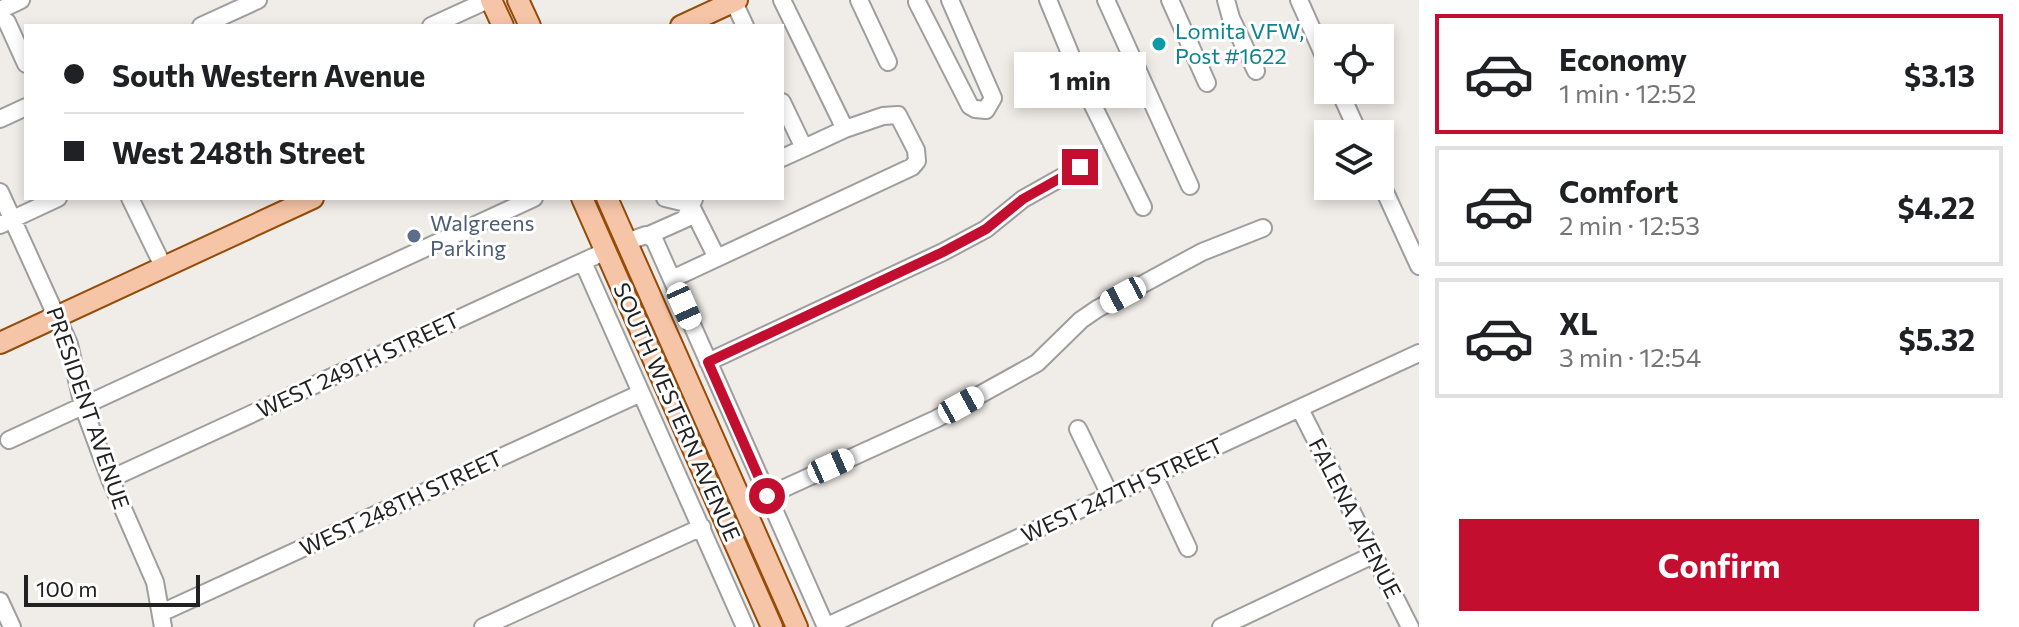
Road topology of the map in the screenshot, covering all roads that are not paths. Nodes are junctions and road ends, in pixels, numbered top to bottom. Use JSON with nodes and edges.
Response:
{"nodes":[{"id":1,"x":21,"y":0,"type":"edge"},
{"id":2,"x":258,"y":0,"type":"edge"},
{"id":3,"x":489,"y":0,"type":"edge"},
{"id":4,"x":518,"y":0,"type":"edge"},
{"id":5,"x":734,"y":0,"type":"edge"},
{"id":6,"x":782,"y":0,"type":"edge"},
{"id":7,"x":859,"y":0,"type":"edge"},
{"id":8,"x":950,"y":0,"type":"edge"},
{"id":9,"x":1048,"y":0,"type":"edge"},
{"id":10,"x":1106,"y":0,"type":"edge"},
{"id":11,"x":1170,"y":0,"type":"edge"},
{"id":12,"x":1226,"y":0,"type":"edge"},
{"id":13,"x":1299,"y":0,"type":"edge"},
{"id":14,"x":917,"y":2,"type":"dead end"},
{"id":15,"x":3,"y":16,"type":"edge"},
{"id":16,"x":784,"y":23,"type":"edge"},
{"id":17,"x":205,"y":24,"type":"edge"},
{"id":18,"x":435,"y":24,"type":"edge"},
{"id":19,"x":502,"y":24,"type":"edge"},
{"id":20,"x":529,"y":24,"type":"edge"},
{"id":21,"x":685,"y":24,"type":"edge"},
{"id":22,"x":744,"y":24,"type":"edge"},
{"id":23,"x":1314,"y":34,"type":"edge"},
{"id":24,"x":24,"y":60,"type":"edge"},
{"id":25,"x":888,"y":62,"type":"dead end"},
{"id":26,"x":1256,"y":71,"type":"dead end"},
{"id":27,"x":1207,"y":83,"type":"dead end"},
{"id":28,"x":784,"y":106,"type":"edge"},
{"id":29,"x":24,"y":108,"type":"edge"},
{"id":30,"x":0,"y":119,"type":"edge"},
{"id":31,"x":845,"y":129,"type":"junction"},
{"id":32,"x":804,"y":148,"type":"junction"},
{"id":33,"x":784,"y":157,"type":"edge"},
{"id":34,"x":1080,"y":167,"type":"dead end"},
{"id":35,"x":1190,"y":186,"type":"dead end"},
{"id":36,"x":0,"y":192,"type":"edge"},
{"id":37,"x":54,"y":200,"type":"edge"},
{"id":38,"x":131,"y":200,"type":"edge"},
{"id":39,"x":309,"y":200,"type":"edge"},
{"id":40,"x":519,"y":200,"type":"edge"},
{"id":41,"x":530,"y":200,"type":"edge"},
{"id":42,"x":583,"y":200,"type":"edge"},
{"id":43,"x":1389,"y":200,"type":"edge"},
{"id":44,"x":614,"y":201,"type":"edge"},
{"id":45,"x":692,"y":201,"type":"edge"},
{"id":46,"x":1143,"y":207,"type":"dead end"},
{"id":47,"x":505,"y":211,"type":"junction"},
{"id":48,"x":6,"y":222,"type":"edge"},
{"id":49,"x":1263,"y":228,"type":"dead end"},
{"id":50,"x":649,"y":235,"type":"junction"},
{"id":51,"x":626,"y":242,"type":"junction"},
{"id":52,"x":606,"y":251,"type":"junction"},
{"id":53,"x":717,"y":258,"type":"junction"},
{"id":54,"x":583,"y":262,"type":"junction"},
{"id":55,"x":1419,"y":266,"type":"edge"},
{"id":56,"x":164,"y":268,"type":"junction"},
{"id":57,"x":672,"y":279,"type":"junction"},
{"id":58,"x":58,"y":316,"type":"junction"},
{"id":59,"x":0,"y":343,"type":"edge"},
{"id":60,"x":1419,"y":353,"type":"edge"},
{"id":61,"x":708,"y":362,"type":"junction"},
{"id":62,"x":641,"y":393,"type":"junction"},
{"id":63,"x":83,"y":406,"type":"junction"},
{"id":64,"x":1300,"y":409,"type":"junction"},
{"id":65,"x":1078,"y":429,"type":"dead end"},
{"id":66,"x":9,"y":440,"type":"dead end"},
{"id":67,"x":1154,"y":475,"type":"junction"},
{"id":68,"x":110,"y":479,"type":"junction"},
{"id":69,"x":1110,"y":495,"type":"junction"},
{"id":70,"x":767,"y":496,"type":"junction"},
{"id":71,"x":702,"y":527,"type":"junction"},
{"id":72,"x":1188,"y":548,"type":"dead end"},
{"id":73,"x":1373,"y":555,"type":"junction"},
{"id":74,"x":0,"y":601,"type":"edge"},
{"id":75,"x":162,"y":620,"type":"edge"},
{"id":76,"x":12,"y":627,"type":"edge"},
{"id":77,"x":483,"y":627,"type":"edge"},
{"id":78,"x":745,"y":627,"type":"edge"},
{"id":79,"x":772,"y":627,"type":"edge"},
{"id":80,"x":797,"y":627,"type":"edge"},
{"id":81,"x":826,"y":627,"type":"edge"},
{"id":82,"x":1221,"y":627,"type":"edge"},
{"id":83,"x":1410,"y":627,"type":"edge"}],
"edges":[{"from":1,"to":15,"type":"street"},
{"from":2,"to":17,"type":"street"},
{"from":3,"to":18,"type":"street"},
{"from":3,"to":19,"type":"main road"},
{"from":4,"to":20,"type":"main road"},
{"from":5,"to":21,"type":"main road"},
{"from":5,"to":22,"type":"street"},
{"from":6,"to":16,"type":"street"},
{"from":7,"to":25,"type":"street"},
{"from":8,"to":14,"type":"street"},
{"from":9,"to":46,"type":"street"},
{"from":10,"to":35,"type":"street"},
{"from":11,"to":27,"type":"street"},
{"from":12,"to":26,"type":"street"},
{"from":13,"to":23,"type":"street"},
{"from":15,"to":24,"type":"street"},
{"from":16,"to":31,"type":"street"},
{"from":28,"to":32,"type":"street"},
{"from":29,"to":30,"type":"street"},
{"from":31,"to":32,"type":"street"},
{"from":31,"to":53,"type":"street"},
{"from":32,"to":33,"type":"street"},
{"from":34,"to":61,"type":"street"},
{"from":36,"to":48,"type":"street","name":"PRESIDENT AVENUE"},
{"from":37,"to":48,"type":"street"},
{"from":38,"to":56,"type":"street"},
{"from":39,"to":56,"type":"main road"},
{"from":40,"to":47,"type":"street"},
{"from":41,"to":47,"type":"street"},
{"from":42,"to":52,"type":"main road","name":"SOUTH WESTERN AVENUE"},
{"from":43,"to":55,"type":"street"},
{"from":44,"to":51,"type":"main road","name":"SOUTH WESTERN AVENUE"},
{"from":45,"to":50,"type":"street"},
{"from":45,"to":53,"type":"street"},
{"from":47,"to":63,"type":"street"},
{"from":48,"to":58,"type":"street","name":"PRESIDENT AVENUE"},
{"from":49,"to":70,"type":"street"},
{"from":50,"to":51,"type":"street"},
{"from":50,"to":57,"type":"street"},
{"from":51,"to":80,"type":"main road","name":"SOUTH WESTERN AVENUE"},
{"from":52,"to":54,"type":"street","name":"WEST 249TH STREET"},
{"from":52,"to":79,"type":"main road","name":"SOUTH WESTERN AVENUE"},
{"from":53,"to":57,"type":"street"},
{"from":54,"to":62,"type":"street","name":"SOUTH WESTERN AVENUE"},
{"from":54,"to":68,"type":"street","name":"WEST 249TH STREET"},
{"from":56,"to":58,"type":"main road"},
{"from":57,"to":61,"type":"street"},
{"from":58,"to":59,"type":"main road"},
{"from":58,"to":63,"type":"street","name":"PRESIDENT AVENUE"},
{"from":60,"to":64,"type":"street","name":"WEST 247TH STREET"},
{"from":61,"to":70,"type":"street"},
{"from":62,"to":71,"type":"street","name":"SOUTH WESTERN AVENUE"},
{"from":62,"to":75,"type":"street","name":"WEST 248TH STREET"},
{"from":63,"to":66,"type":"street"},
{"from":63,"to":68,"type":"street","name":"PRESIDENT AVENUE"},
{"from":64,"to":67,"type":"street","name":"WEST 247TH STREET"},
{"from":64,"to":73,"type":"street","name":"FALENA AVENUE"},
{"from":65,"to":69,"type":"street"},
{"from":67,"to":69,"type":"street","name":"WEST 247TH STREET"},
{"from":67,"to":72,"type":"street"},
{"from":68,"to":75,"type":"street","name":"PRESIDENT AVENUE"},
{"from":69,"to":81,"type":"street","name":"WEST 247TH STREET"},
{"from":70,"to":81,"type":"street"},
{"from":71,"to":77,"type":"street"},
{"from":71,"to":78,"type":"street","name":"SOUTH WESTERN AVENUE"},
{"from":73,"to":82,"type":"street"},
{"from":73,"to":83,"type":"street","name":"FALENA AVENUE"},
{"from":74,"to":76,"type":"street"}]}
